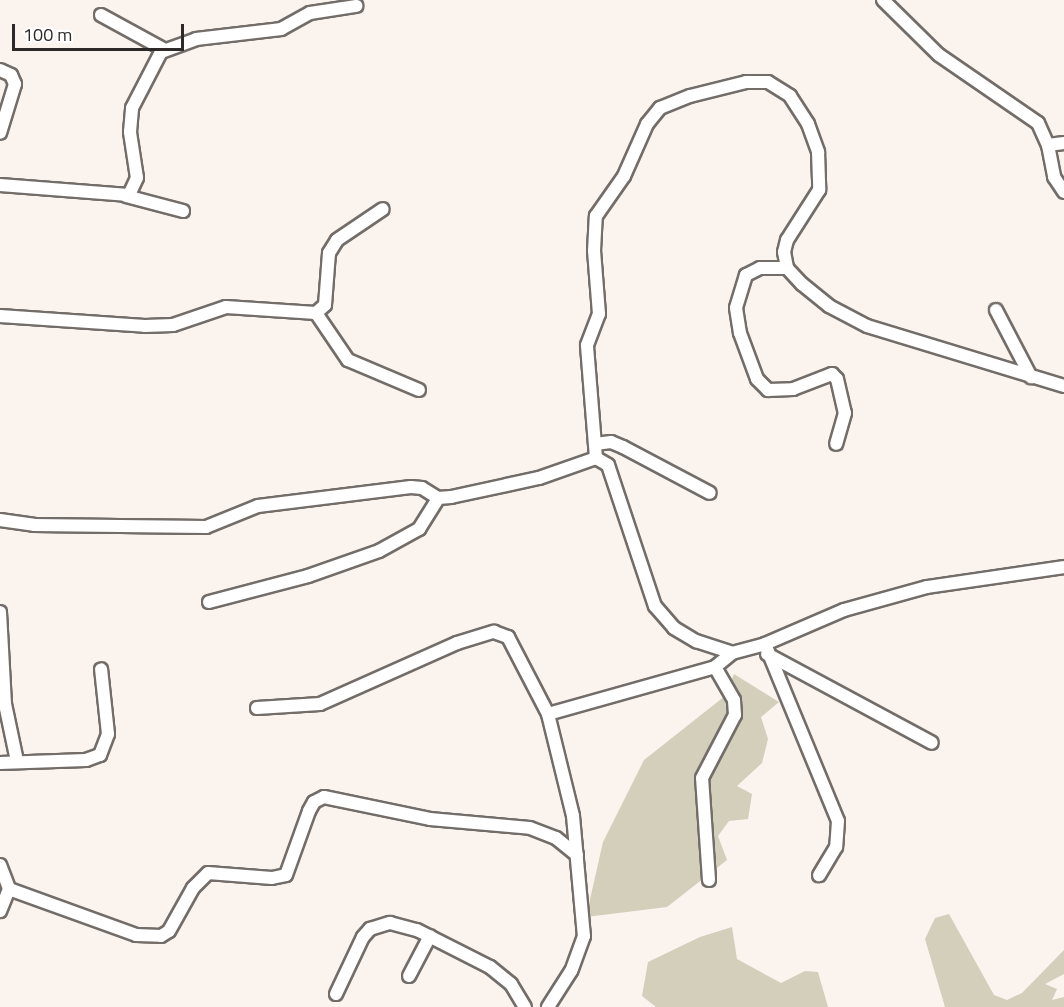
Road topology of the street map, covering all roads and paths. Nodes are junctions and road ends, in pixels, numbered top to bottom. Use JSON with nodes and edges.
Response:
{"nodes":[{"id":1,"x":883,"y":0,"type":"edge"},
{"id":2,"x":356,"y":6,"type":"dead end"},
{"id":3,"x":101,"y":15,"type":"dead end"},
{"id":4,"x":165,"y":50,"type":"junction"},
{"id":5,"x":0,"y":70,"type":"edge"},
{"id":6,"x":0,"y":134,"type":"edge"},
{"id":7,"x":1064,"y":143,"type":"edge"},
{"id":8,"x":1048,"y":145,"type":"junction"},
{"id":9,"x":0,"y":185,"type":"edge"},
{"id":10,"x":1064,"y":192,"type":"edge"},
{"id":11,"x":126,"y":196,"type":"junction"},
{"id":12,"x":383,"y":209,"type":"dead end"},
{"id":13,"x":183,"y":211,"type":"dead end"},
{"id":14,"x":788,"y":268,"type":"junction"},
{"id":15,"x":996,"y":310,"type":"dead end"},
{"id":16,"x":316,"y":313,"type":"junction"},
{"id":17,"x":0,"y":316,"type":"edge"},
{"id":18,"x":1031,"y":377,"type":"junction"},
{"id":19,"x":1064,"y":386,"type":"edge"},
{"id":20,"x":419,"y":390,"type":"dead end"},
{"id":21,"x":595,"y":444,"type":"junction"},
{"id":22,"x":836,"y":444,"type":"dead end"},
{"id":23,"x":596,"y":458,"type":"junction"},
{"id":24,"x":710,"y":493,"type":"dead end"},
{"id":25,"x":438,"y":498,"type":"junction"},
{"id":26,"x":0,"y":520,"type":"edge"},
{"id":27,"x":1064,"y":567,"type":"edge"},
{"id":28,"x":209,"y":602,"type":"dead end"},
{"id":29,"x":0,"y":612,"type":"edge"},
{"id":30,"x":766,"y":649,"type":"junction"},
{"id":31,"x":732,"y":653,"type":"junction"},
{"id":32,"x":715,"y":667,"type":"junction"},
{"id":33,"x":101,"y":669,"type":"dead end"},
{"id":34,"x":3,"y":707,"type":"edge"},
{"id":35,"x":257,"y":708,"type":"dead end"},
{"id":36,"x":548,"y":714,"type":"junction"},
{"id":37,"x":932,"y":743,"type":"dead end"},
{"id":38,"x":17,"y":761,"type":"junction"},
{"id":39,"x":0,"y":763,"type":"edge"},
{"id":40,"x":576,"y":855,"type":"junction"},
{"id":41,"x":0,"y":865,"type":"edge"},
{"id":42,"x":819,"y":874,"type":"dead end"},
{"id":43,"x":710,"y":880,"type":"dead end"},
{"id":44,"x":9,"y":889,"type":"junction"},
{"id":45,"x":0,"y":911,"type":"edge"},
{"id":46,"x":430,"y":936,"type":"junction"},
{"id":47,"x":408,"y":976,"type":"dead end"},
{"id":48,"x":336,"y":994,"type":"dead end"},
{"id":49,"x":525,"y":1007,"type":"edge"},
{"id":50,"x":548,"y":1007,"type":"edge"}],
"edges":[{"from":1,"to":8,"type":"street"},
{"from":2,"to":4,"type":"street"},
{"from":3,"to":4,"type":"street"},
{"from":4,"to":11,"type":"street"},
{"from":5,"to":6,"type":"street"},
{"from":7,"to":8,"type":"street"},
{"from":8,"to":10,"type":"street"},
{"from":9,"to":11,"type":"street"},
{"from":11,"to":13,"type":"street"},
{"from":12,"to":16,"type":"street"},
{"from":14,"to":18,"type":"street"},
{"from":14,"to":21,"type":"street"},
{"from":14,"to":22,"type":"street"},
{"from":15,"to":18,"type":"street"},
{"from":16,"to":17,"type":"street"},
{"from":16,"to":20,"type":"street"},
{"from":18,"to":19,"type":"street"},
{"from":21,"to":23,"type":"street"},
{"from":21,"to":24,"type":"street"},
{"from":23,"to":25,"type":"street"},
{"from":23,"to":31,"type":"street"},
{"from":25,"to":26,"type":"street"},
{"from":25,"to":28,"type":"street"},
{"from":27,"to":30,"type":"street"},
{"from":29,"to":34,"type":"street"},
{"from":30,"to":31,"type":"street"},
{"from":30,"to":37,"type":"street"},
{"from":30,"to":42,"type":"street"},
{"from":31,"to":32,"type":"street"},
{"from":32,"to":36,"type":"street"},
{"from":32,"to":43,"type":"street"},
{"from":33,"to":38,"type":"street"},
{"from":34,"to":38,"type":"street"},
{"from":35,"to":36,"type":"street"},
{"from":36,"to":40,"type":"street"},
{"from":38,"to":39,"type":"street"},
{"from":40,"to":44,"type":"street"},
{"from":40,"to":50,"type":"street"},
{"from":41,"to":44,"type":"street"},
{"from":44,"to":45,"type":"street"},
{"from":46,"to":47,"type":"street"},
{"from":46,"to":48,"type":"street"},
{"from":46,"to":49,"type":"street"}]}
